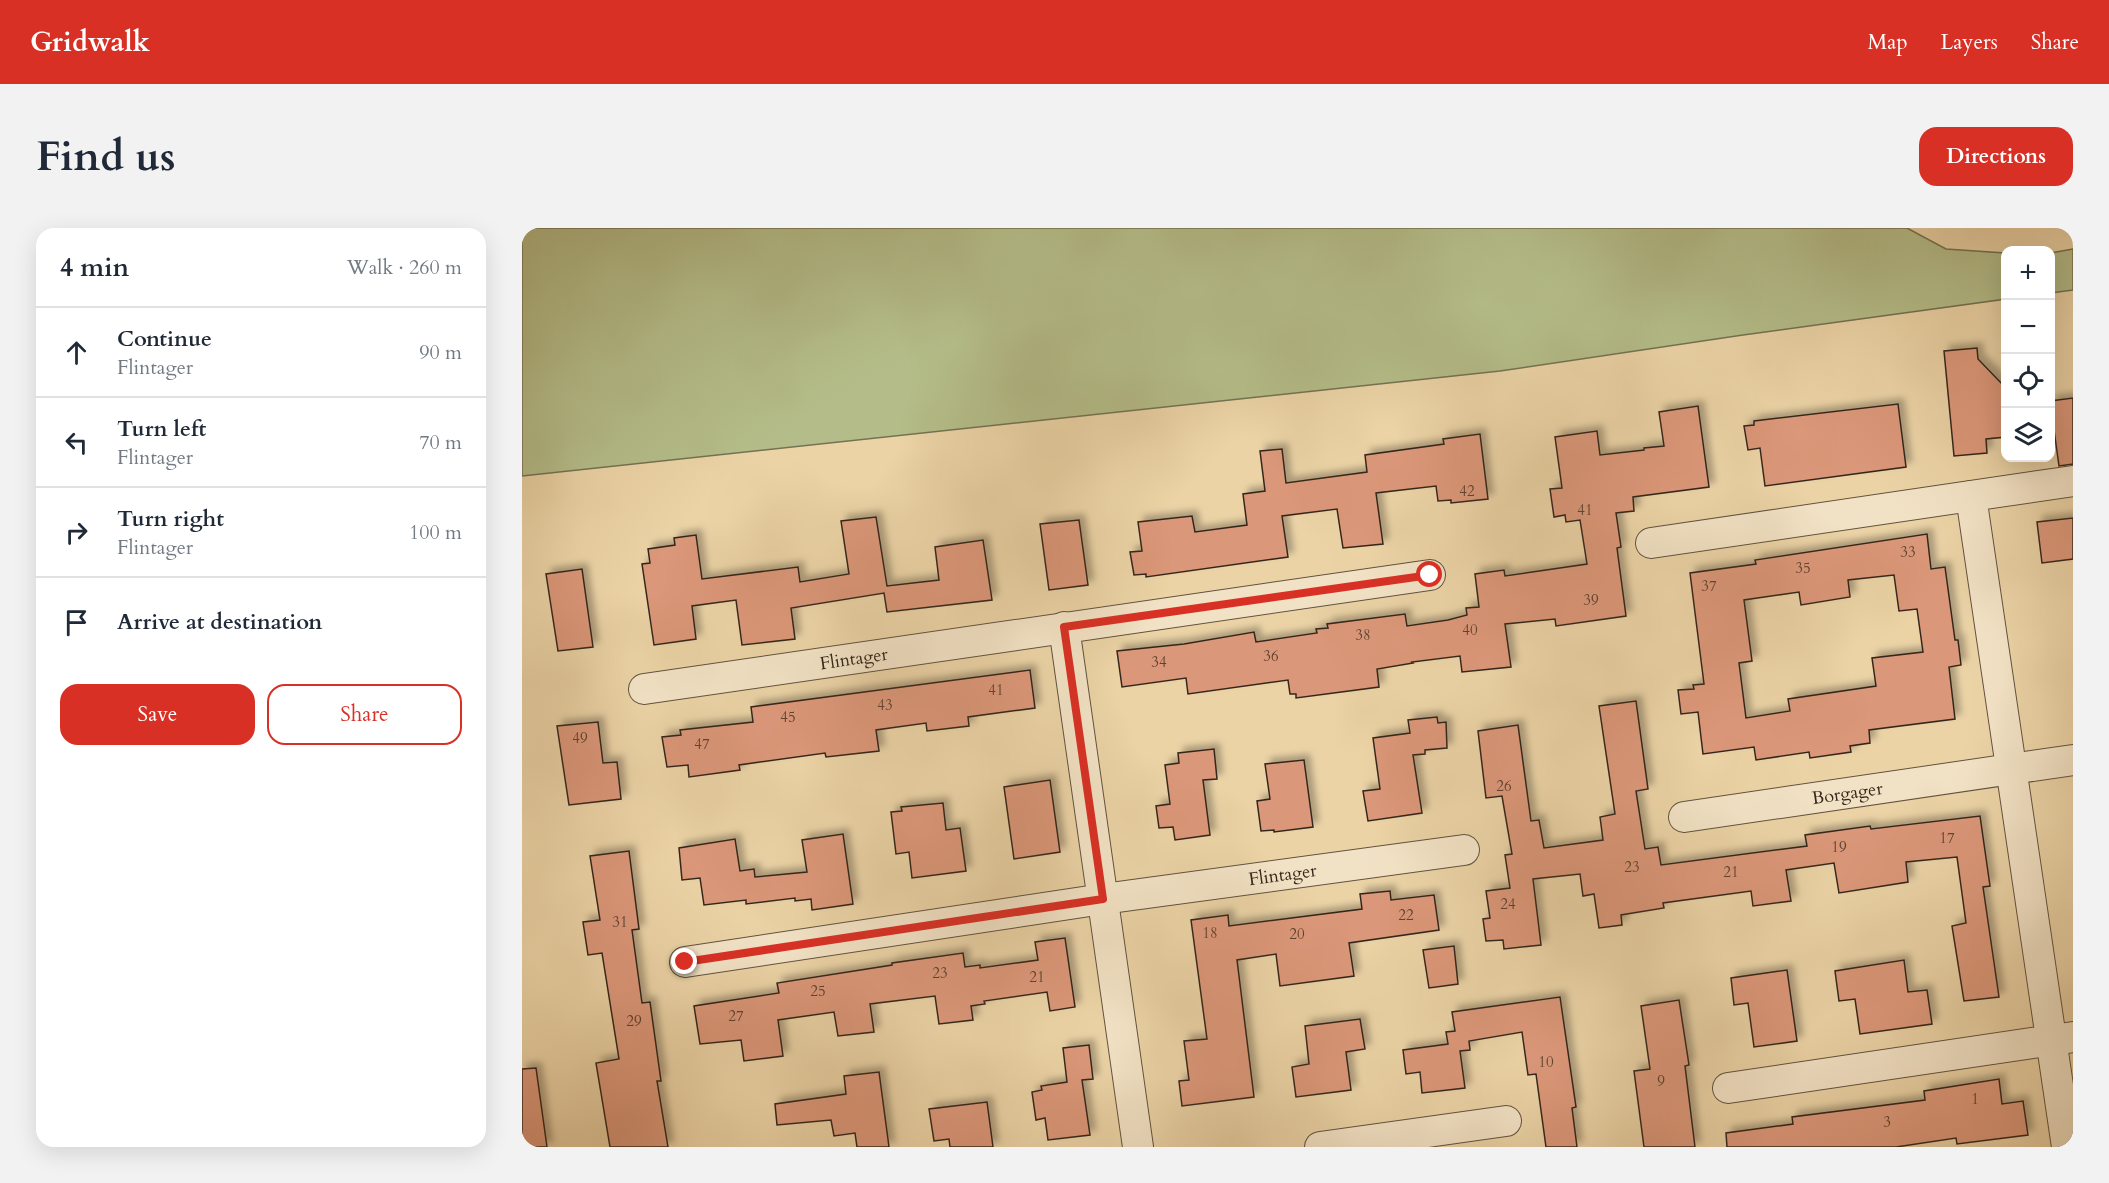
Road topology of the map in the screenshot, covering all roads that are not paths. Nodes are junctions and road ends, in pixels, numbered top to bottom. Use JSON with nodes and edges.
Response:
{"nodes":[{"id":1,"x":2073,"y":481,"type":"edge"},
{"id":2,"x":1971,"y":496,"type":"junction"},
{"id":3,"x":1651,"y":543,"type":"dead end"},
{"id":4,"x":1430,"y":575,"type":"dead end"},
{"id":5,"x":1064,"y":627,"type":"junction"},
{"id":6,"x":644,"y":688,"type":"dead end"},
{"id":7,"x":2073,"y":760,"type":"edge"},
{"id":8,"x":2012,"y":769,"type":"junction"},
{"id":9,"x":1684,"y":817,"type":"dead end"},
{"id":10,"x":1464,"y":850,"type":"dead end"},
{"id":11,"x":1103,"y":899,"type":"junction"},
{"id":12,"x":685,"y":962,"type":"dead end"},
{"id":13,"x":2062,"y":1039,"type":"edge"},
{"id":14,"x":1728,"y":1088,"type":"dead end"},
{"id":15,"x":1506,"y":1121,"type":"dead end"},
{"id":16,"x":1138,"y":1147,"type":"edge"},
{"id":17,"x":1320,"y":1147,"type":"edge"},
{"id":18,"x":2067,"y":1147,"type":"edge"}],
"edges":[{"from":1,"to":2,"type":"street"},
{"from":2,"to":3,"type":"street"},
{"from":2,"to":8,"type":"street"},
{"from":4,"to":5,"type":"street","name":"Flintager"},
{"from":5,"to":6,"type":"street","name":"Flintager"},
{"from":5,"to":11,"type":"street"},
{"from":7,"to":8,"type":"street","name":"Borgager"},
{"from":8,"to":9,"type":"street","name":"Borgager"},
{"from":8,"to":13,"type":"street"},
{"from":10,"to":11,"type":"street","name":"Flintager"},
{"from":11,"to":12,"type":"street","name":"Flintager"},
{"from":11,"to":16,"type":"street"},
{"from":13,"to":14,"type":"street"},
{"from":13,"to":18,"type":"street"},
{"from":15,"to":17,"type":"street"}]}
